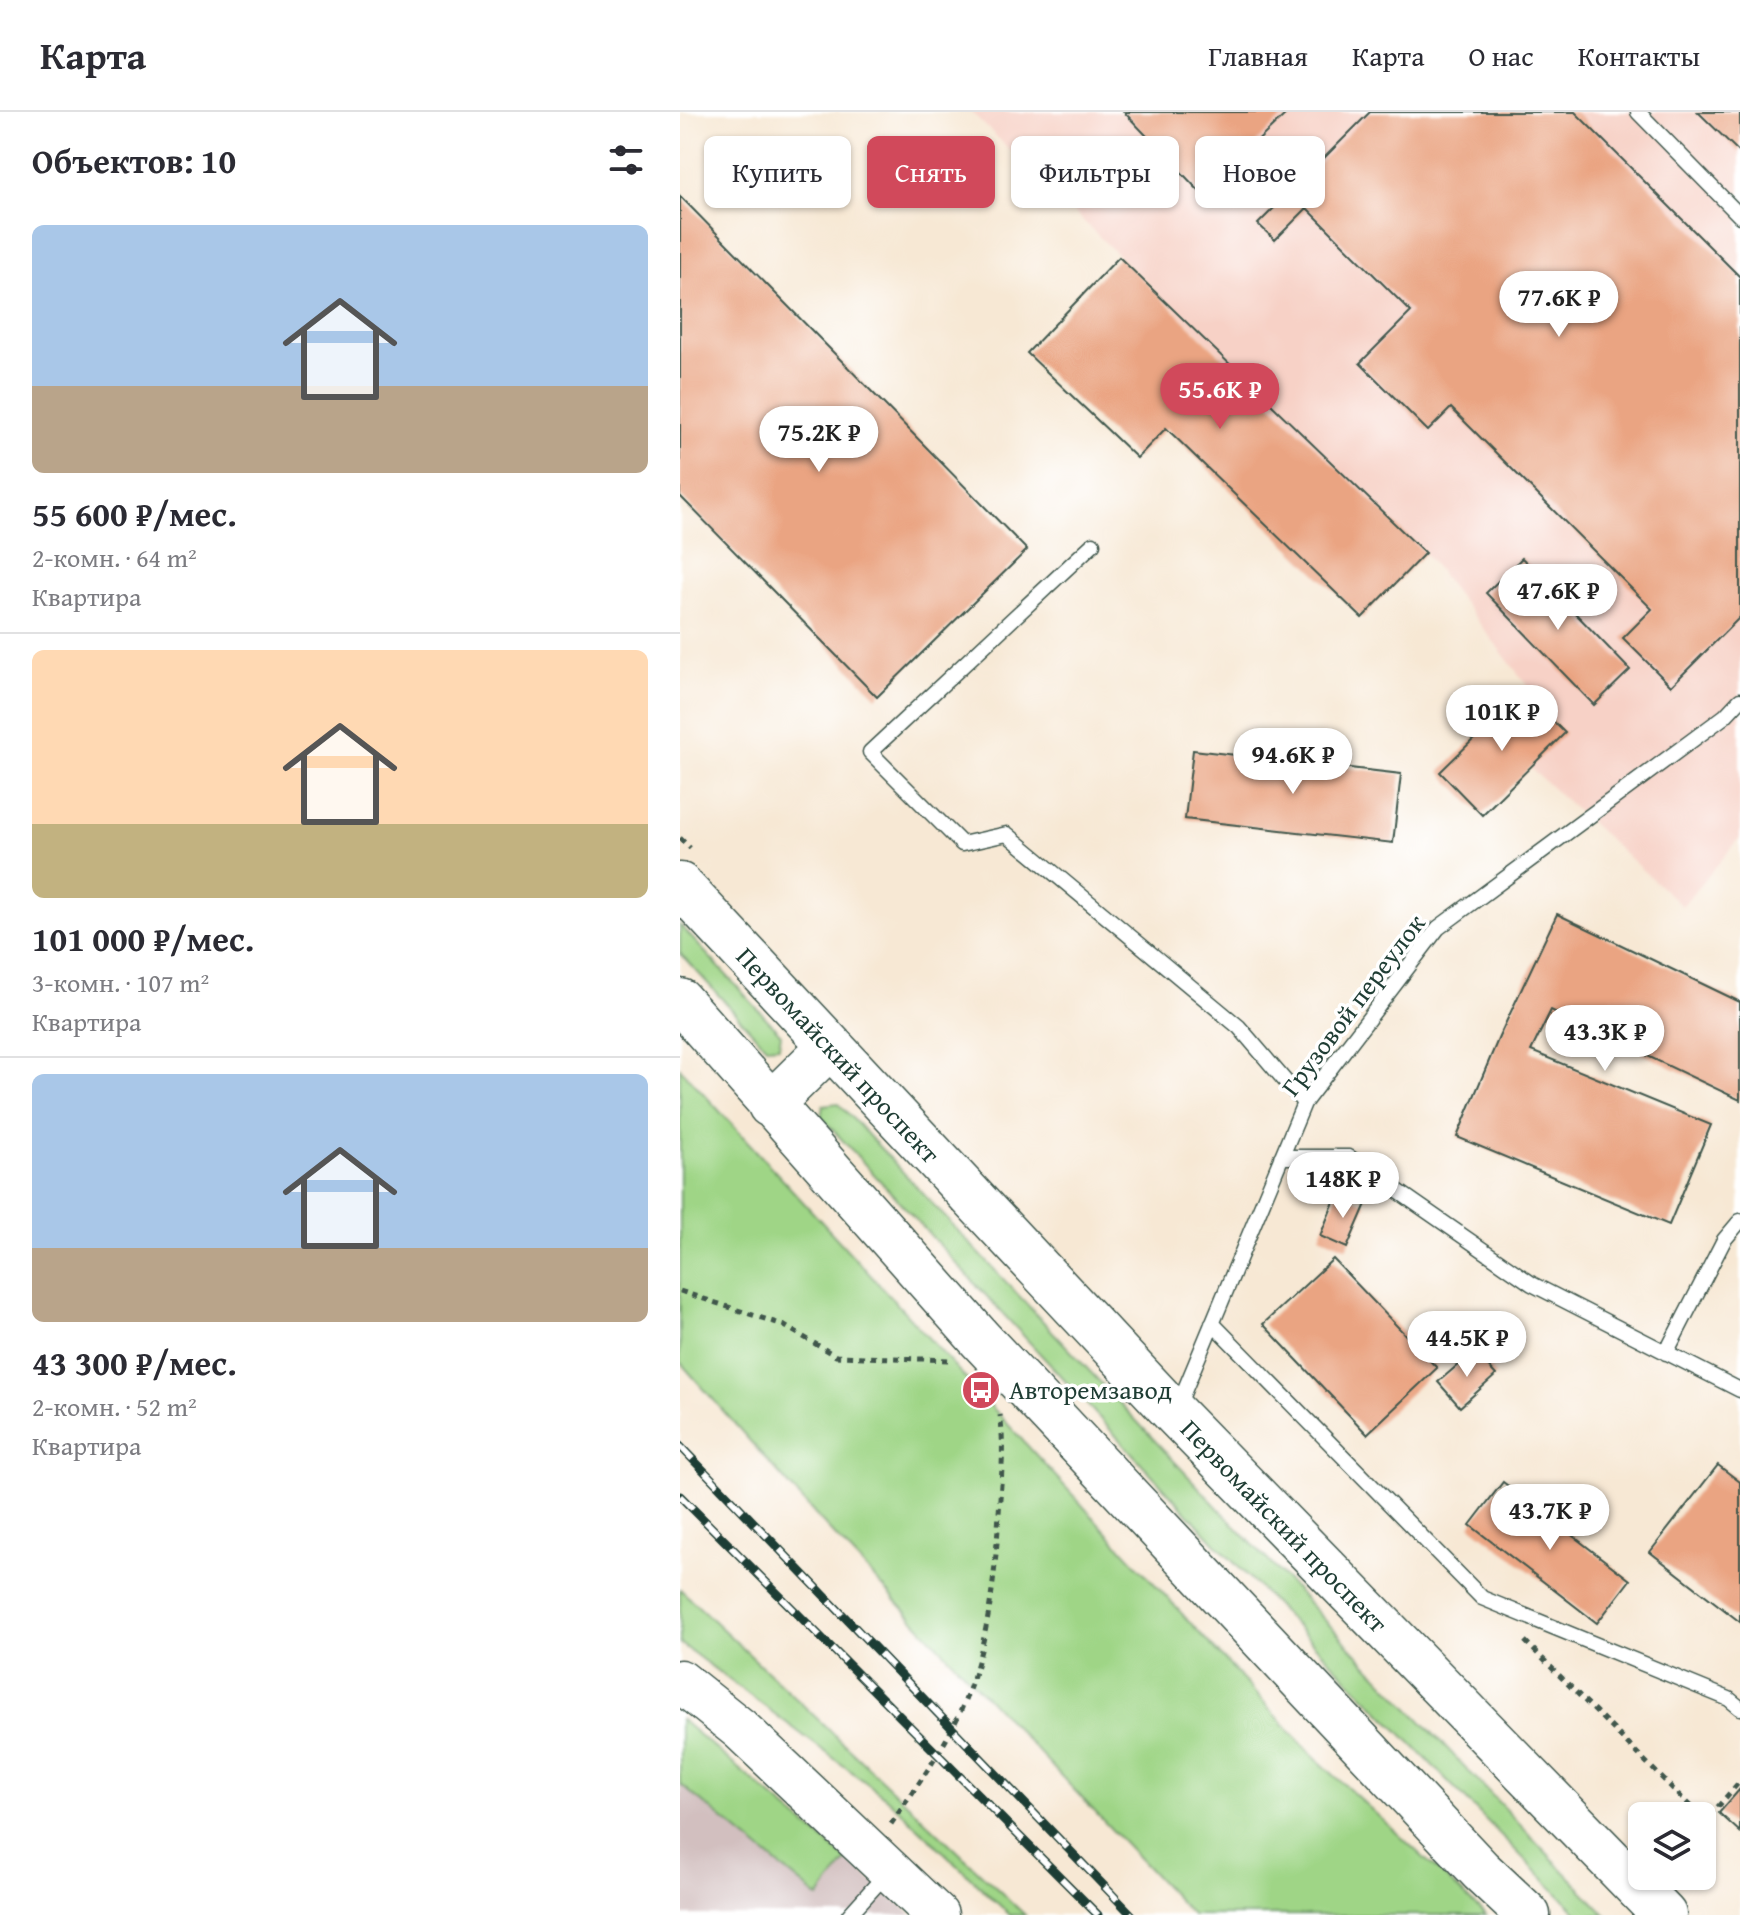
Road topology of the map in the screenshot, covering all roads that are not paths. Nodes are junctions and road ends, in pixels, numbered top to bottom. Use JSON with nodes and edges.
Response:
{"nodes":[{"id":1,"x":1638,"y":112,"type":"edge"},
{"id":2,"x":1740,"y":216,"type":"edge"},
{"id":3,"x":1093,"y":544,"type":"dead end"},
{"id":4,"x":1740,"y":700,"type":"edge"},
{"id":5,"x":680,"y":885,"type":"edge"},
{"id":6,"x":680,"y":1001,"type":"edge"},
{"id":7,"x":829,"y":1047,"type":"junction"},
{"id":8,"x":1304,"y":1103,"type":"junction"},
{"id":9,"x":770,"y":1105,"type":"junction"},
{"id":10,"x":1281,"y":1157,"type":"junction"},
{"id":11,"x":1740,"y":1221,"type":"edge"},
{"id":12,"x":1212,"y":1323,"type":"junction"},
{"id":13,"x":1666,"y":1353,"type":"junction"},
{"id":14,"x":1740,"y":1390,"type":"edge"},
{"id":15,"x":1175,"y":1414,"type":"junction"},
{"id":16,"x":680,"y":1681,"type":"edge"},
{"id":17,"x":1740,"y":1708,"type":"edge"},
{"id":18,"x":881,"y":1862,"type":"junction"},
{"id":19,"x":849,"y":1915,"type":"edge"},
{"id":20,"x":937,"y":1915,"type":"edge"},
{"id":21,"x":1528,"y":1915,"type":"edge"},
{"id":22,"x":1664,"y":1915,"type":"edge"}],
"edges":[{"from":1,"to":2,"type":"lane"},
{"from":3,"to":8,"type":"lane"},
{"from":4,"to":8,"type":"lane","name":"Грузовой переулок"},
{"from":5,"to":7,"type":"main road","name":"Первомайский проспект"},
{"from":6,"to":9,"type":"main road"},
{"from":7,"to":9,"type":"main road"},
{"from":7,"to":15,"type":"main road","name":"Первомайский проспект"},
{"from":8,"to":10,"type":"lane","name":"Грузовой переулок"},
{"from":9,"to":21,"type":"main road"},
{"from":10,"to":12,"type":"lane","name":"Грузовой переулок"},
{"from":10,"to":13,"type":"lane"},
{"from":11,"to":13,"type":"lane"},
{"from":12,"to":15,"type":"lane","name":"Грузовой переулок"},
{"from":12,"to":17,"type":"lane"},
{"from":13,"to":14,"type":"lane"},
{"from":15,"to":22,"type":"main road","name":"Первомайский проспект"},
{"from":16,"to":18,"type":"main road"},
{"from":18,"to":19,"type":"lane"},
{"from":18,"to":20,"type":"main road"}]}
